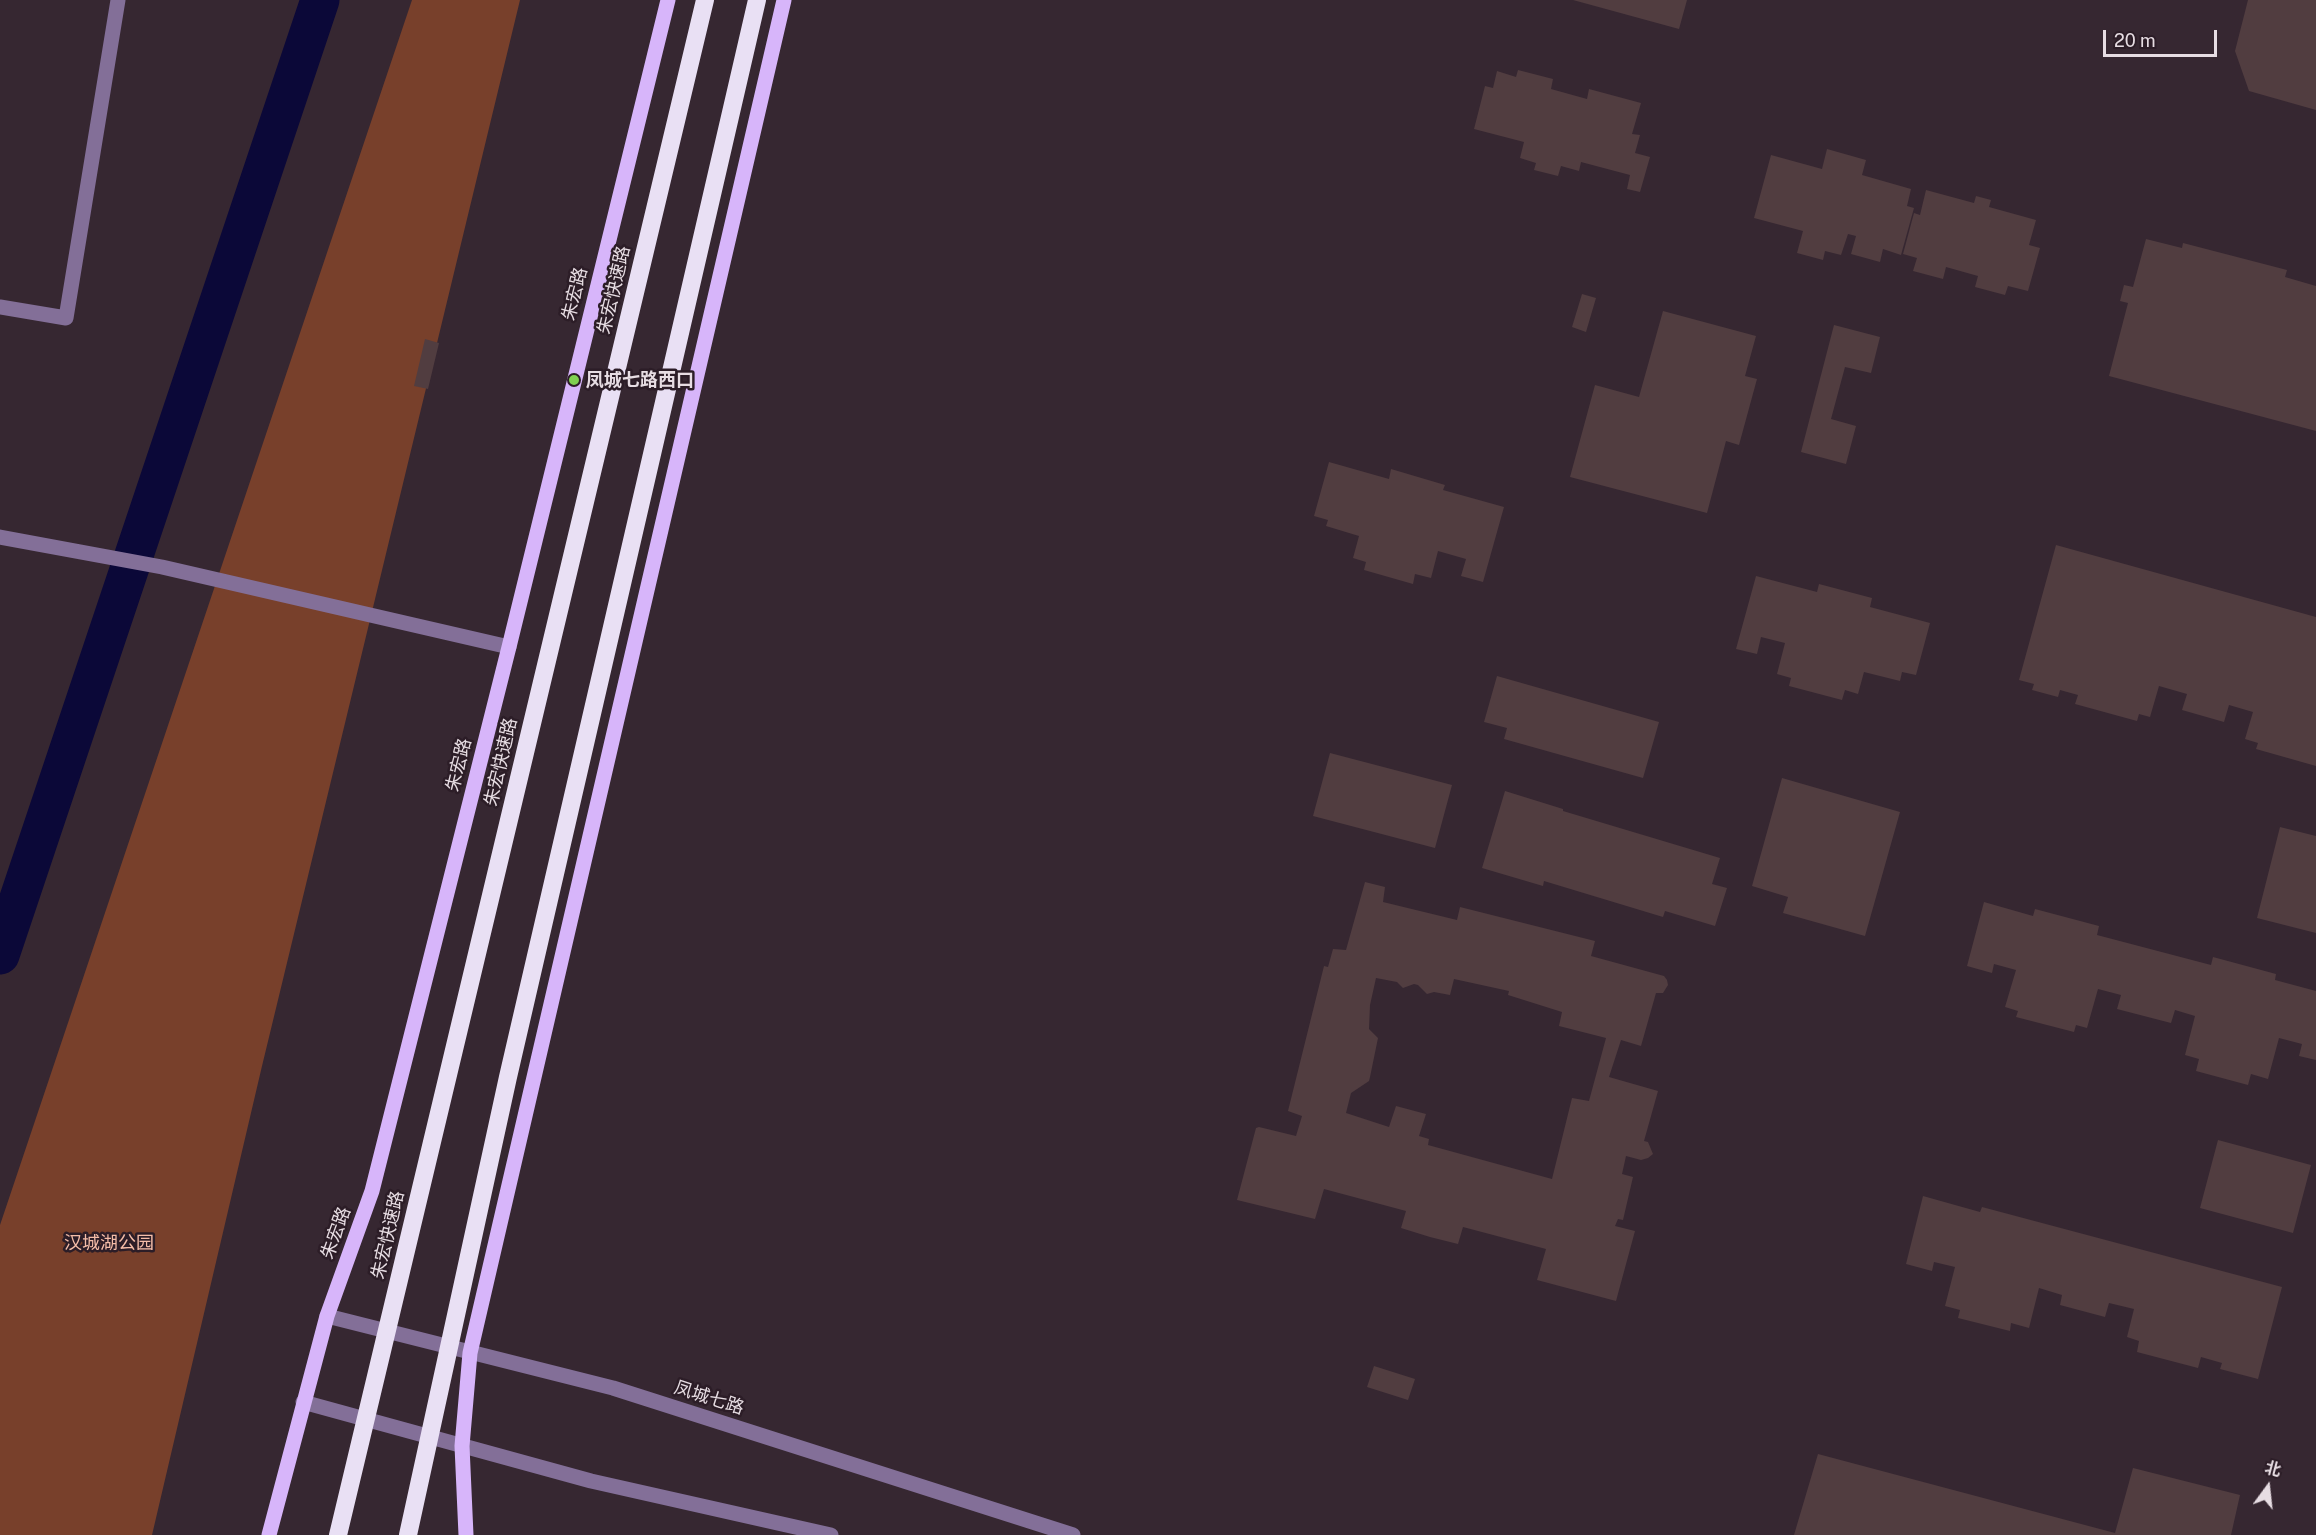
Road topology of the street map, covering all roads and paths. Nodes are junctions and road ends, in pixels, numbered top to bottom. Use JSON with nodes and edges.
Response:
{"nodes":[{"id":1,"x":118,"y":0,"type":"edge"},
{"id":2,"x":668,"y":0,"type":"edge"},
{"id":3,"x":705,"y":0,"type":"edge"},
{"id":4,"x":757,"y":0,"type":"edge"},
{"id":5,"x":784,"y":0,"type":"edge"},
{"id":6,"x":0,"y":307,"type":"edge"},
{"id":7,"x":0,"y":537,"type":"edge"},
{"id":8,"x":509,"y":647,"type":"junction"},
{"id":9,"x":327,"y":1316,"type":"junction"},
{"id":10,"x":470,"y":1353,"type":"junction"},
{"id":11,"x":303,"y":1402,"type":"junction"},
{"id":12,"x":462,"y":1446,"type":"junction"},
{"id":13,"x":269,"y":1535,"type":"edge"},
{"id":14,"x":338,"y":1535,"type":"edge"},
{"id":15,"x":408,"y":1535,"type":"edge"},
{"id":16,"x":466,"y":1535,"type":"edge"},
{"id":17,"x":831,"y":1535,"type":"edge"},
{"id":18,"x":1073,"y":1535,"type":"edge"}],
"edges":[{"from":1,"to":6,"type":"street"},
{"from":2,"to":8,"type":"main road","name":"朱宏路"},
{"from":3,"to":14,"type":"highway","name":"朱宏快速路","bridge":true},
{"from":4,"to":15,"type":"highway","bridge":true},
{"from":5,"to":10,"type":"main road"},
{"from":7,"to":8,"type":"street"},
{"from":8,"to":9,"type":"main road","name":"朱宏路"},
{"from":9,"to":10,"type":"street","name":"凤城七路"},
{"from":9,"to":11,"type":"main road","name":"朱宏路"},
{"from":10,"to":12,"type":"main road"},
{"from":10,"to":18,"type":"street","name":"凤城七路"},
{"from":11,"to":12,"type":"street"},
{"from":11,"to":13,"type":"main road","name":"朱宏路"},
{"from":12,"to":16,"type":"main road"},
{"from":12,"to":17,"type":"street"}]}
